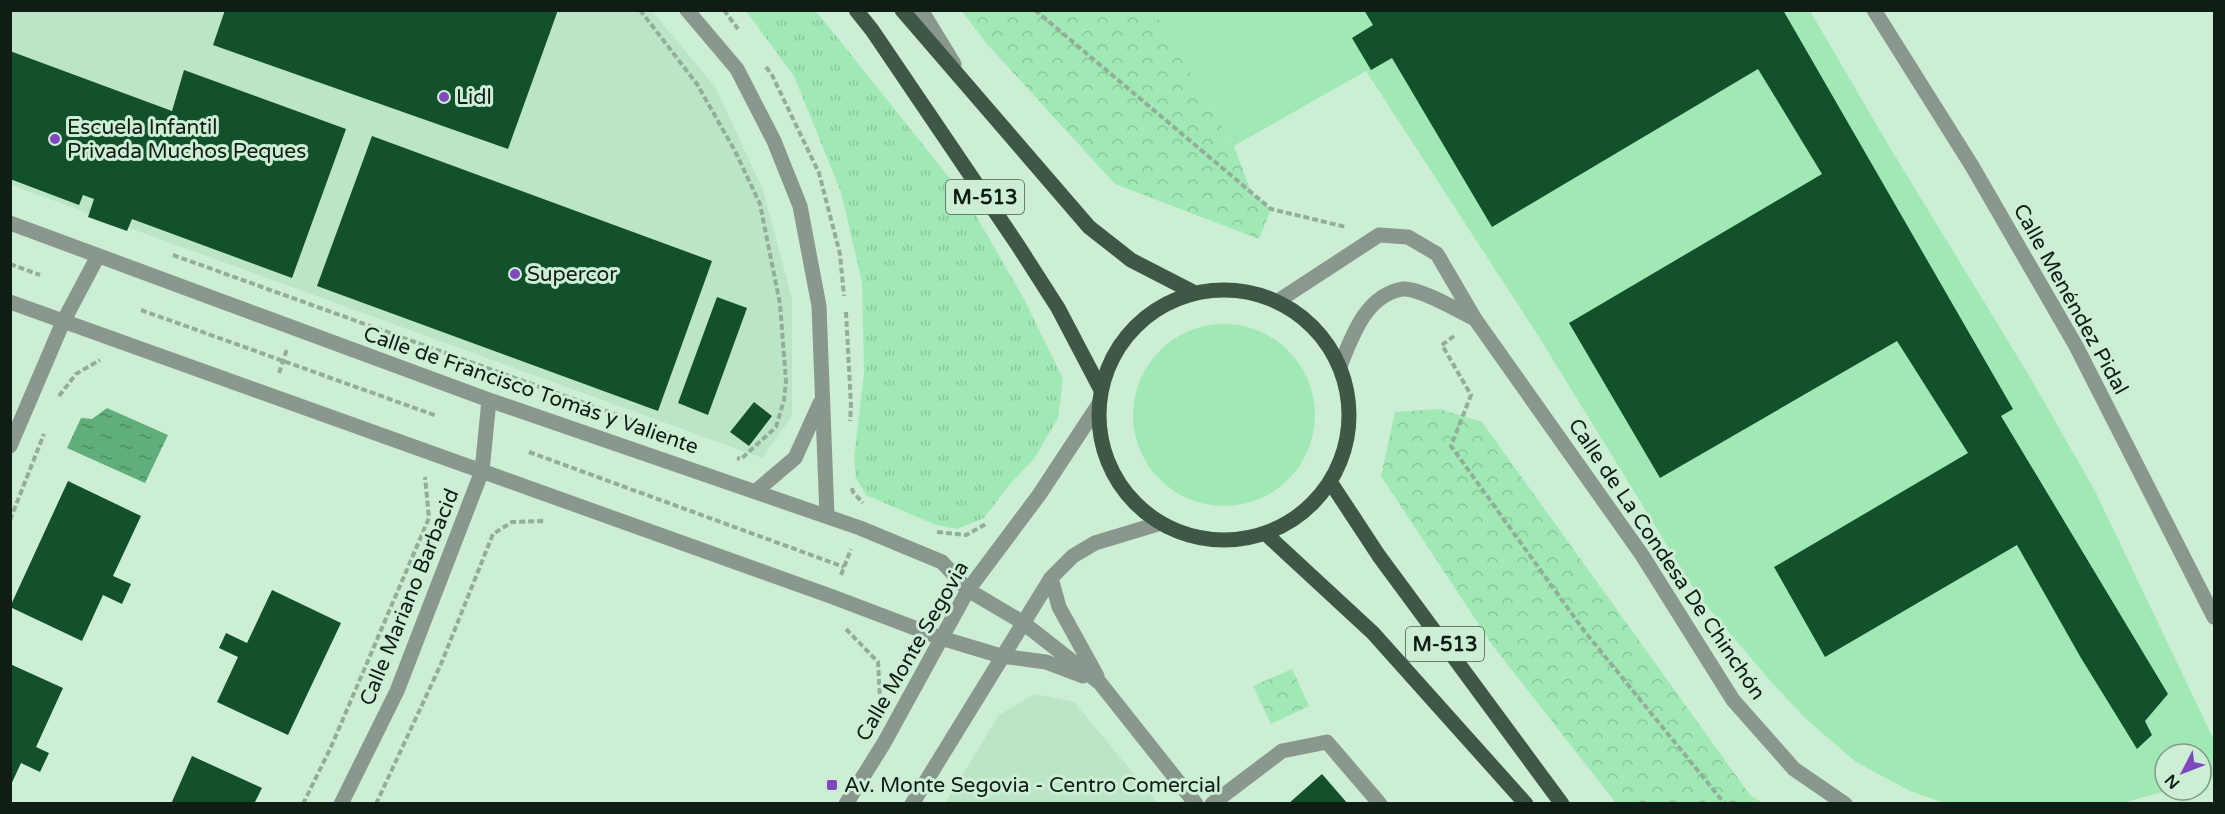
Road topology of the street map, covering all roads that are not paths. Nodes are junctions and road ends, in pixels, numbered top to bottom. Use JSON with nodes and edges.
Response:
{"nodes":[{"id":1,"x":687,"y":10,"type":"edge"},
{"id":2,"x":856,"y":10,"type":"edge"},
{"id":3,"x":902,"y":10,"type":"edge"},
{"id":4,"x":921,"y":10,"type":"edge"},
{"id":5,"x":1874,"y":10,"type":"edge"},
{"id":6,"x":968,"y":87,"type":"junction"},
{"id":7,"x":10,"y":223,"type":"edge"},
{"id":8,"x":98,"y":256,"type":"junction"},
{"id":9,"x":1195,"y":293,"type":"junction"},
{"id":10,"x":1278,"y":301,"type":"junction"},
{"id":11,"x":10,"y":302,"type":"edge"},
{"id":12,"x":1475,"y":319,"type":"junction"},
{"id":13,"x":63,"y":322,"type":"junction"},
{"id":14,"x":1340,"y":366,"type":"junction"},
{"id":15,"x":1100,"y":397,"type":"junction"},
{"id":16,"x":489,"y":400,"type":"junction"},
{"id":17,"x":821,"y":400,"type":"junction"},
{"id":18,"x":10,"y":446,"type":"edge"},
{"id":19,"x":482,"y":471,"type":"junction"},
{"id":20,"x":1331,"y":483,"type":"junction"},
{"id":21,"x":756,"y":491,"type":"junction"},
{"id":22,"x":826,"y":516,"type":"junction"},
{"id":23,"x":1161,"y":523,"type":"junction"},
{"id":24,"x":1266,"y":534,"type":"junction"},
{"id":25,"x":1051,"y":578,"type":"junction"},
{"id":26,"x":968,"y":590,"type":"junction"},
{"id":27,"x":2214,"y":617,"type":"edge"},
{"id":28,"x":1022,"y":622,"type":"junction"},
{"id":29,"x":941,"y":638,"type":"junction"},
{"id":30,"x":1001,"y":656,"type":"junction"},
{"id":31,"x":1100,"y":683,"type":"junction"},
{"id":32,"x":341,"y":804,"type":"edge"},
{"id":33,"x":846,"y":804,"type":"edge"},
{"id":34,"x":912,"y":804,"type":"edge"},
{"id":35,"x":1196,"y":804,"type":"edge"},
{"id":36,"x":1212,"y":804,"type":"edge"},
{"id":37,"x":1380,"y":804,"type":"edge"},
{"id":38,"x":1526,"y":804,"type":"edge"},
{"id":39,"x":1562,"y":804,"type":"edge"},
{"id":40,"x":1845,"y":804,"type":"edge"}],
"edges":[{"from":1,"to":17,"type":"street"},
{"from":2,"to":15,"type":"main road","number":"M-513"},
{"from":3,"to":6,"type":"main road","number":"M-513"},
{"from":4,"to":6,"type":"street"},
{"from":5,"to":27,"type":"street","name":"Calle Menéndez Pidal"},
{"from":6,"to":9,"type":"main road","number":"M-513"},
{"from":7,"to":8,"type":"street","name":"Calle de Francisco Tomás y Valiente"},
{"from":8,"to":13,"type":"street"},
{"from":8,"to":16,"type":"street","name":"Calle de Francisco Tomás y Valiente"},
{"from":9,"to":10,"type":"main road","number":"M-513"},
{"from":9,"to":15,"type":"main road","number":"M-513"},
{"from":10,"to":12,"type":"street","name":"Calle de La Condesa De Chinchón"},
{"from":10,"to":14,"type":"main road","number":"M-513"},
{"from":11,"to":13,"type":"street"},
{"from":12,"to":14,"type":"street","name":"Calle de La Condesa De Chinchón"},
{"from":12,"to":40,"type":"street","name":"Calle de La Condesa De Chinchón"},
{"from":13,"to":18,"type":"street"},
{"from":13,"to":19,"type":"street"},
{"from":14,"to":20,"type":"main road","number":"M-513"},
{"from":15,"to":23,"type":"main road","number":"M-513"},
{"from":15,"to":26,"type":"street","name":"Calle Monte Segovia"},
{"from":16,"to":19,"type":"street","name":"Calle Mariano Barbacid"},
{"from":16,"to":21,"type":"street","name":"Calle de Francisco Tomás y Valiente"},
{"from":17,"to":21,"type":"street"},
{"from":17,"to":22,"type":"street"},
{"from":19,"to":29,"type":"street"},
{"from":19,"to":32,"type":"street","name":"Calle Mariano Barbacid"},
{"from":20,"to":24,"type":"main road","number":"M-513"},
{"from":20,"to":39,"type":"main road","number":"M-513"},
{"from":21,"to":22,"type":"street","name":"Calle de Francisco Tomás y Valiente"},
{"from":22,"to":26,"type":"street","name":"Calle de Francisco Tomás y Valiente"},
{"from":23,"to":24,"type":"main road","number":"M-513"},
{"from":23,"to":25,"type":"street"},
{"from":24,"to":38,"type":"main road","number":"M-513"},
{"from":25,"to":28,"type":"street"},
{"from":25,"to":31,"type":"street"},
{"from":26,"to":28,"type":"street","name":"Calle de Francisco Tomás y Valiente"},
{"from":26,"to":29,"type":"street","name":"Calle Monte Segovia"},
{"from":28,"to":30,"type":"street"},
{"from":28,"to":31,"type":"street","name":"Calle de Francisco Tomás y Valiente"},
{"from":29,"to":30,"type":"street"},
{"from":29,"to":33,"type":"street","name":"Calle Monte Segovia"},
{"from":30,"to":31,"type":"street"},
{"from":30,"to":34,"type":"street"},
{"from":31,"to":35,"type":"street"},
{"from":36,"to":37,"type":"street"}]}
